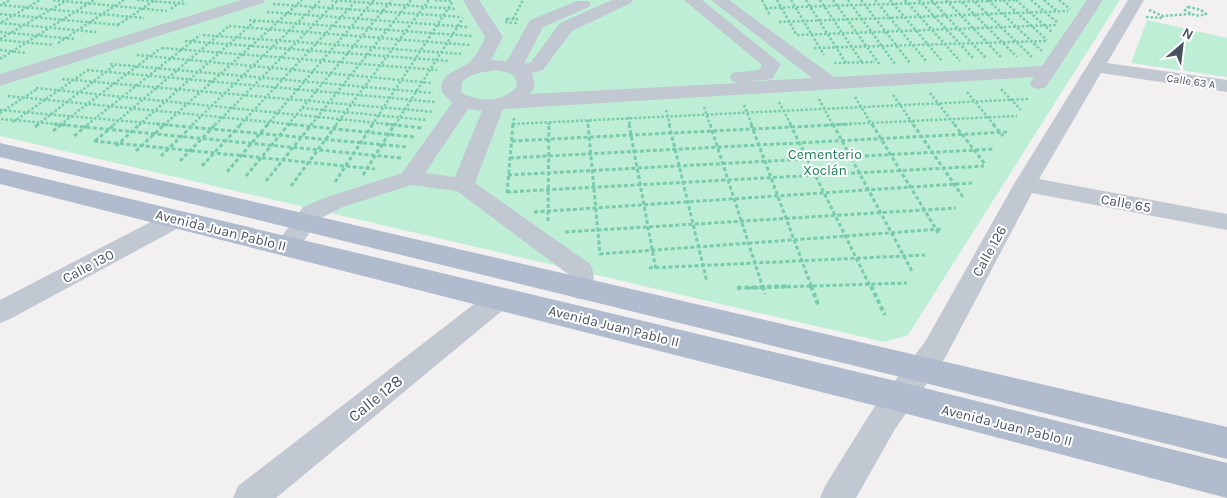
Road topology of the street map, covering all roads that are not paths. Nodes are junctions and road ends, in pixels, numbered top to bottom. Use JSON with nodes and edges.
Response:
{"nodes":[{"id":1,"x":592,"y":0,"type":"edge"},
{"id":2,"x":625,"y":0,"type":"edge"},
{"id":3,"x":692,"y":0,"type":"edge"},
{"id":4,"x":719,"y":0,"type":"edge"},
{"id":5,"x":465,"y":5,"type":"edge"},
{"id":6,"x":264,"y":6,"type":"edge"},
{"id":7,"x":1140,"y":8,"type":"edge"},
{"id":8,"x":1088,"y":12,"type":"edge"},
{"id":9,"x":470,"y":61,"type":"junction"},
{"id":10,"x":1096,"y":67,"type":"junction"},
{"id":11,"x":519,"y":76,"type":"junction"},
{"id":12,"x":1227,"y":86,"type":"edge"},
{"id":13,"x":1,"y":88,"type":"edge"},
{"id":14,"x":824,"y":90,"type":"junction"},
{"id":15,"x":463,"y":102,"type":"junction"},
{"id":16,"x":506,"y":105,"type":"junction"},
{"id":17,"x":0,"y":150,"type":"edge"},
{"id":18,"x":406,"y":168,"type":"junction"},
{"id":19,"x":0,"y":176,"type":"edge"},
{"id":20,"x":1025,"y":184,"type":"junction"},
{"id":21,"x":463,"y":185,"type":"junction"},
{"id":22,"x":176,"y":219,"type":"junction"},
{"id":23,"x":304,"y":221,"type":"junction"},
{"id":24,"x":1227,"y":222,"type":"edge"},
{"id":25,"x":287,"y":246,"type":"junction"},
{"id":26,"x":579,"y":289,"type":"junction"},
{"id":27,"x":500,"y":298,"type":"junction"},
{"id":28,"x":0,"y":312,"type":"edge"},
{"id":29,"x":922,"y":368,"type":"junction"},
{"id":30,"x":900,"y":397,"type":"junction"},
{"id":31,"x":1227,"y":444,"type":"edge"},
{"id":32,"x":1227,"y":482,"type":"edge"},
{"id":33,"x":250,"y":498,"type":"edge"},
{"id":34,"x":837,"y":498,"type":"edge"}],
"edges":[{"from":1,"to":11,"type":"street"},
{"from":2,"to":11,"type":"street"},
{"from":3,"to":11,"type":"street"},
{"from":4,"to":14,"type":"street"},
{"from":5,"to":9,"type":"street"},
{"from":6,"to":13,"type":"street"},
{"from":7,"to":10,"type":"street","name":"Calle 126"},
{"from":8,"to":14,"type":"street"},
{"from":9,"to":11,"type":"street"},
{"from":9,"to":15,"type":"street"},
{"from":10,"to":12,"type":"street","name":"Calle 63 A"},
{"from":10,"to":20,"type":"street","name":"Calle 126"},
{"from":11,"to":16,"type":"street"},
{"from":14,"to":16,"type":"street"},
{"from":15,"to":16,"type":"street"},
{"from":15,"to":18,"type":"street"},
{"from":16,"to":21,"type":"street"},
{"from":17,"to":23,"type":"main road","name":"Avenida Juan Pablo II"},
{"from":18,"to":21,"type":"street"},
{"from":18,"to":23,"type":"street"},
{"from":19,"to":22,"type":"main road","name":"Avenida Juan Pablo II"},
{"from":20,"to":24,"type":"street","name":"Calle 65"},
{"from":20,"to":29,"type":"street","name":"Calle 126"},
{"from":21,"to":26,"type":"street"},
{"from":22,"to":25,"type":"main road","name":"Avenida Juan Pablo II"},
{"from":22,"to":28,"type":"street","name":"Calle 130"},
{"from":23,"to":25,"type":"street"},
{"from":23,"to":26,"type":"main road","name":"Avenida Juan Pablo II"},
{"from":25,"to":27,"type":"main road","name":"Avenida Juan Pablo II"},
{"from":26,"to":29,"type":"main road","name":"Avenida Juan Pablo II"},
{"from":27,"to":30,"type":"main road","name":"Avenida Juan Pablo II"},
{"from":27,"to":33,"type":"street","name":"Calle 128"},
{"from":29,"to":30,"type":"street","name":"Calle 126"},
{"from":29,"to":31,"type":"main road","name":"Avenida Juan Pablo II"},
{"from":30,"to":32,"type":"main road","name":"Avenida Juan Pablo II"},
{"from":30,"to":34,"type":"street","name":"Calle 126"}]}
